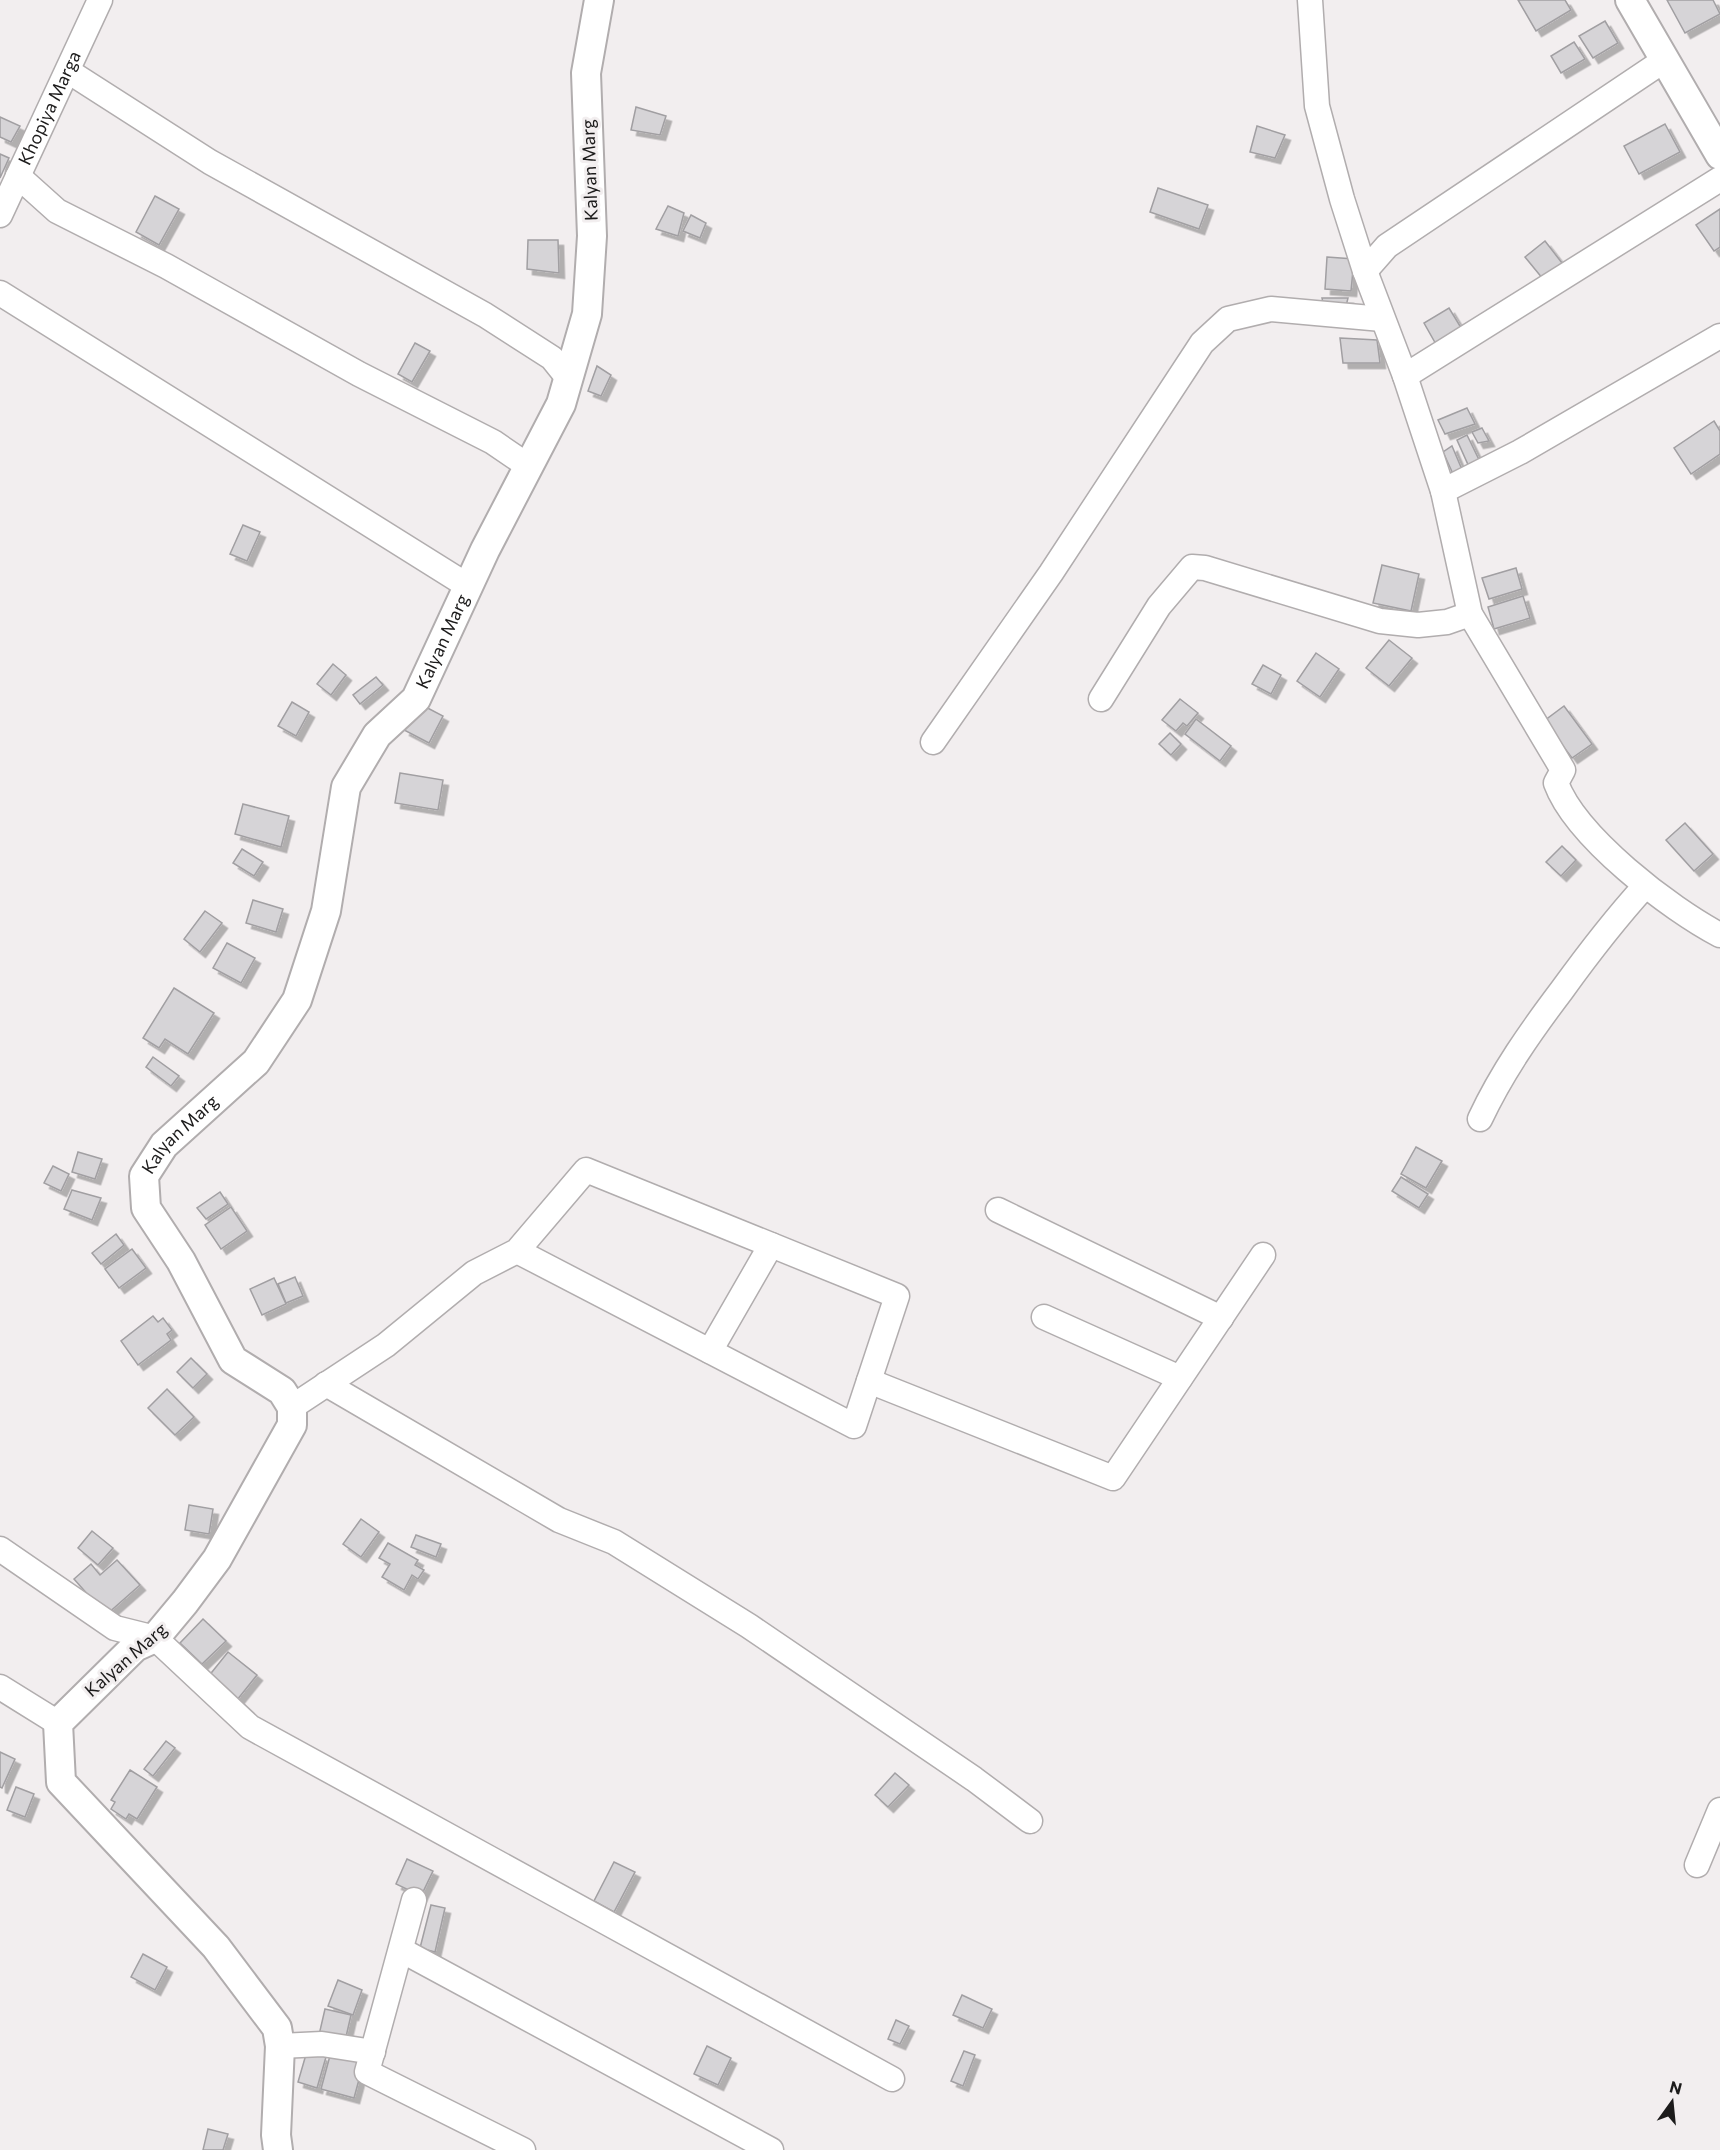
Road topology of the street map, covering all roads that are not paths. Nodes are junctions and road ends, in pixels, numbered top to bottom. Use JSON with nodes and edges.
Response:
{"nodes":[{"id":1,"x":100,"y":0,"type":"edge"},
{"id":2,"x":599,"y":0,"type":"edge"},
{"id":3,"x":1310,"y":0,"type":"edge"},
{"id":4,"x":1630,"y":0,"type":"edge"},
{"id":5,"x":1666,"y":59,"type":"junction"},
{"id":6,"x":68,"y":71,"type":"junction"},
{"id":7,"x":1720,"y":155,"type":"edge"},
{"id":8,"x":18,"y":176,"type":"junction"},
{"id":9,"x":1720,"y":179,"type":"edge"},
{"id":10,"x":0,"y":215,"type":"edge"},
{"id":11,"x":1365,"y":271,"type":"junction"},
{"id":12,"x":0,"y":293,"type":"edge"},
{"id":13,"x":1382,"y":319,"type":"junction"},
{"id":14,"x":1720,"y":336,"type":"edge"},
{"id":15,"x":1405,"y":376,"type":"junction"},
{"id":16,"x":568,"y":378,"type":"junction"},
{"id":17,"x":528,"y":466,"type":"junction"},
{"id":18,"x":1443,"y":491,"type":"junction"},
{"id":19,"x":468,"y":586,"type":"junction"},
{"id":20,"x":1470,"y":614,"type":"junction"},
{"id":21,"x":1101,"y":699,"type":"dead end"},
{"id":22,"x":933,"y":742,"type":"dead end"},
{"id":23,"x":1645,"y":886,"type":"junction"},
{"id":24,"x":1720,"y":935,"type":"edge"},
{"id":25,"x":1480,"y":1119,"type":"dead end"},
{"id":26,"x":998,"y":1210,"type":"dead end"},
{"id":27,"x":771,"y":1245,"type":"junction"},
{"id":28,"x":517,"y":1251,"type":"junction"},
{"id":29,"x":1263,"y":1255,"type":"dead end"},
{"id":30,"x":1044,"y":1317,"type":"dead end"},
{"id":31,"x":1221,"y":1318,"type":"junction"},
{"id":32,"x":710,"y":1351,"type":"junction"},
{"id":33,"x":1180,"y":1378,"type":"junction"},
{"id":34,"x":869,"y":1381,"type":"junction"},
{"id":35,"x":326,"y":1384,"type":"junction"},
{"id":36,"x":292,"y":1407,"type":"junction"},
{"id":37,"x":0,"y":1549,"type":"edge"},
{"id":38,"x":155,"y":1638,"type":"junction"},
{"id":39,"x":0,"y":1687,"type":"edge"},
{"id":40,"x":58,"y":1723,"type":"junction"},
{"id":41,"x":1720,"y":1810,"type":"edge"},
{"id":42,"x":1030,"y":1821,"type":"dead end"},
{"id":43,"x":1697,"y":1864,"type":"dead end"},
{"id":44,"x":414,"y":1900,"type":"dead end"},
{"id":45,"x":400,"y":1950,"type":"junction"},
{"id":46,"x":280,"y":2046,"type":"junction"},
{"id":47,"x":372,"y":2052,"type":"junction"},
{"id":48,"x":892,"y":2079,"type":"dead end"},
{"id":49,"x":278,"y":2150,"type":"edge"},
{"id":50,"x":523,"y":2150,"type":"edge"},
{"id":51,"x":771,"y":2150,"type":"edge"}],
"edges":[{"from":1,"to":6,"type":"street","name":"Khopiya Marga"},
{"from":2,"to":16,"type":"street","name":"Kalyan Marg"},
{"from":3,"to":11,"type":"street"},
{"from":4,"to":5,"type":"street"},
{"from":5,"to":7,"type":"street"},
{"from":5,"to":11,"type":"street"},
{"from":6,"to":8,"type":"street","name":"Khopiya Marga"},
{"from":6,"to":16,"type":"street"},
{"from":8,"to":10,"type":"street","name":"Khopiya Marga"},
{"from":8,"to":17,"type":"street"},
{"from":9,"to":15,"type":"street"},
{"from":11,"to":13,"type":"street"},
{"from":12,"to":19,"type":"street"},
{"from":13,"to":15,"type":"street"},
{"from":13,"to":22,"type":"street"},
{"from":14,"to":18,"type":"street"},
{"from":15,"to":18,"type":"street"},
{"from":16,"to":17,"type":"street","name":"Kalyan Marg"},
{"from":17,"to":19,"type":"street","name":"Kalyan Marg"},
{"from":18,"to":20,"type":"street"},
{"from":19,"to":36,"type":"street","name":"Kalyan Marg"},
{"from":20,"to":21,"type":"street"},
{"from":20,"to":23,"type":"street"},
{"from":23,"to":24,"type":"street"},
{"from":23,"to":25,"type":"street"},
{"from":26,"to":31,"type":"street"},
{"from":27,"to":28,"type":"street"},
{"from":27,"to":32,"type":"street"},
{"from":27,"to":34,"type":"street"},
{"from":28,"to":32,"type":"street"},
{"from":28,"to":35,"type":"street"},
{"from":29,"to":31,"type":"street"},
{"from":30,"to":33,"type":"street"},
{"from":31,"to":33,"type":"street"},
{"from":32,"to":34,"type":"street"},
{"from":33,"to":34,"type":"street"},
{"from":35,"to":36,"type":"street"},
{"from":35,"to":42,"type":"street"},
{"from":36,"to":38,"type":"street","name":"Kalyan Marg"},
{"from":37,"to":38,"type":"street"},
{"from":38,"to":40,"type":"street","name":"Kalyan Marg"},
{"from":38,"to":48,"type":"street"},
{"from":39,"to":40,"type":"street"},
{"from":40,"to":46,"type":"street"},
{"from":41,"to":43,"type":"street"},
{"from":44,"to":45,"type":"street"},
{"from":45,"to":47,"type":"street"},
{"from":45,"to":51,"type":"street"},
{"from":46,"to":47,"type":"street"},
{"from":46,"to":49,"type":"street"},
{"from":47,"to":50,"type":"street"}]}
